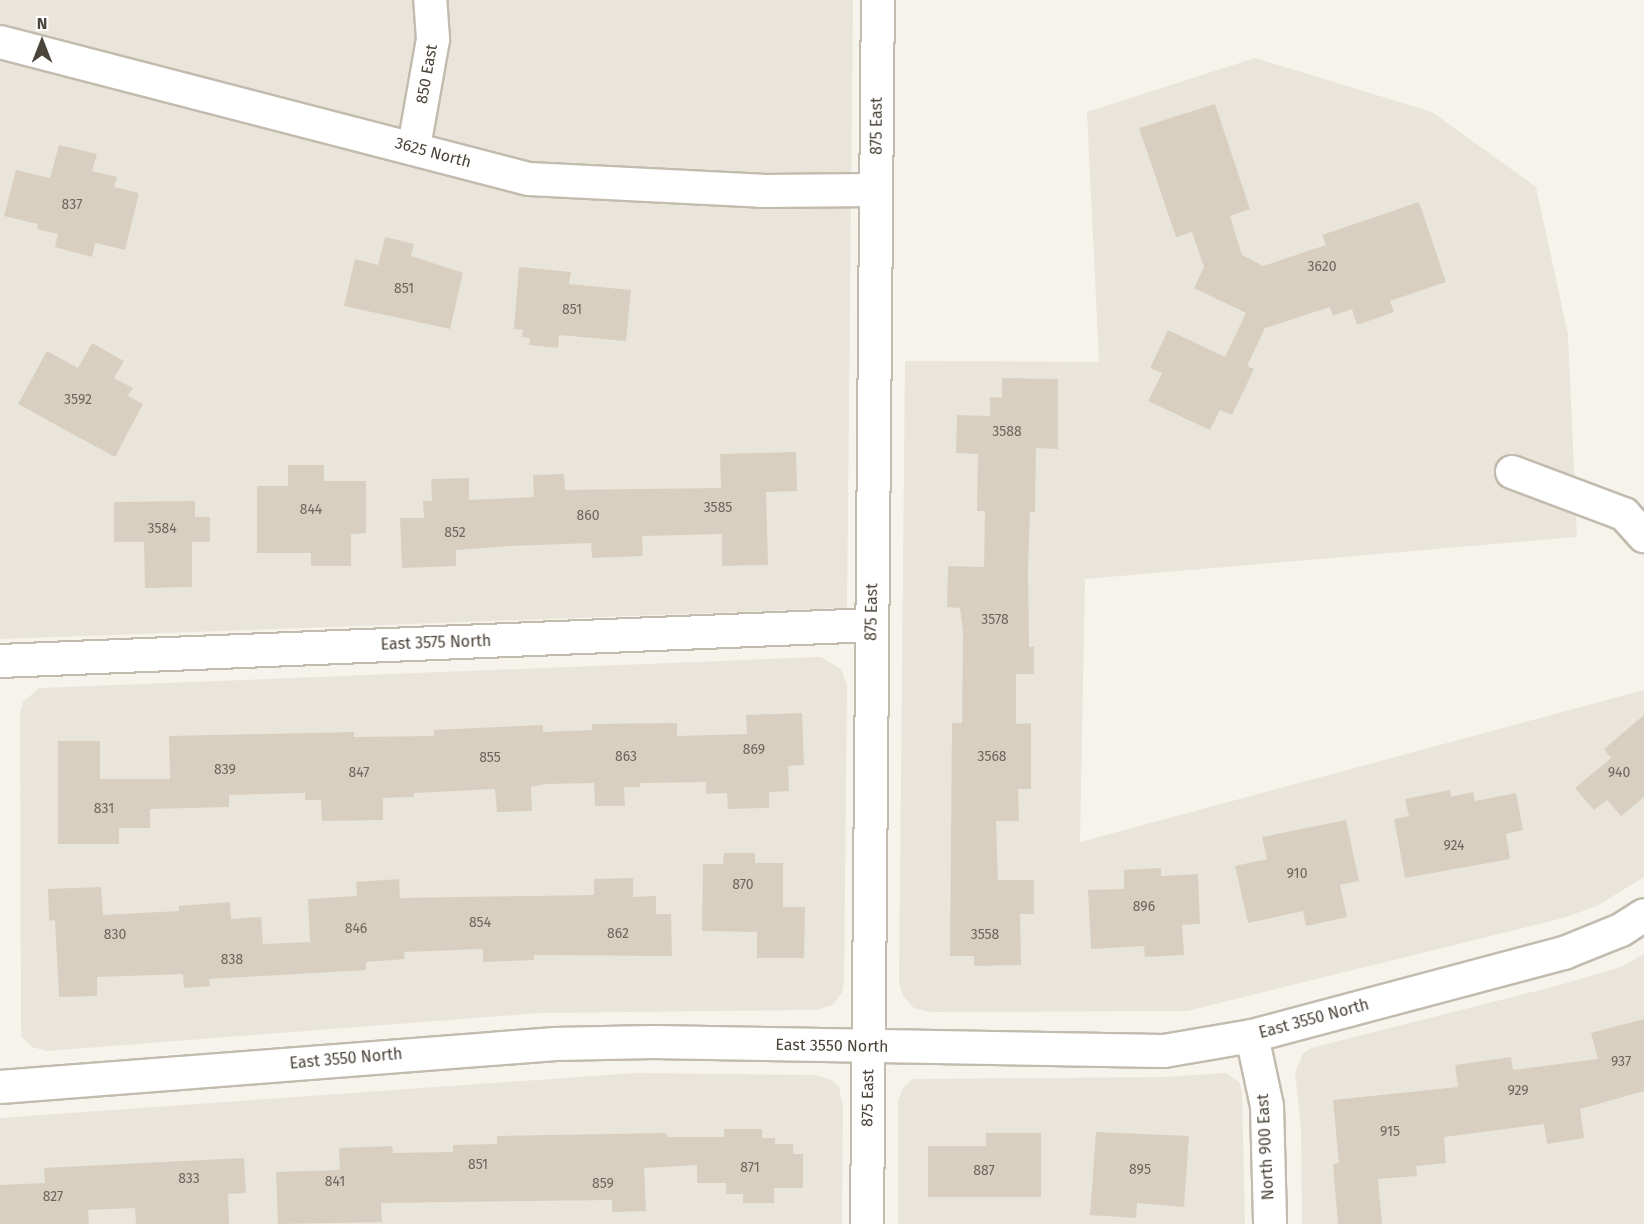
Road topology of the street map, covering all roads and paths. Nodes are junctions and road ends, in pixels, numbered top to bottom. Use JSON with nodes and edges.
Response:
{"nodes":[{"id":1,"x":430,"y":0,"type":"edge"},
{"id":2,"x":878,"y":0,"type":"edge"},
{"id":3,"x":0,"y":42,"type":"edge"},
{"id":4,"x":414,"y":147,"type":"junction"},
{"id":5,"x":876,"y":190,"type":"junction"},
{"id":6,"x":1512,"y":472,"type":"dead end"},
{"id":7,"x":1644,"y":536,"type":"edge"},
{"id":8,"x":872,"y":625,"type":"junction"},
{"id":9,"x":0,"y":661,"type":"edge"},
{"id":10,"x":1644,"y":915,"type":"edge"},
{"id":11,"x":1252,"y":1036,"type":"junction"},
{"id":12,"x":869,"y":1046,"type":"junction"},
{"id":13,"x":0,"y":1087,"type":"edge"},
{"id":14,"x":867,"y":1224,"type":"edge"},
{"id":15,"x":1270,"y":1224,"type":"edge"}],
"edges":[{"from":1,"to":4,"type":"street","name":"850 East"},
{"from":2,"to":5,"type":"street","name":"875 East"},
{"from":3,"to":4,"type":"street","name":"3625 North"},
{"from":4,"to":5,"type":"street","name":"3625 North"},
{"from":5,"to":8,"type":"street","name":"875 East"},
{"from":6,"to":7,"type":"street"},
{"from":8,"to":9,"type":"street","name":"East 3575 North"},
{"from":8,"to":12,"type":"street","name":"875 East"},
{"from":10,"to":11,"type":"street","name":"East 3550 North"},
{"from":11,"to":12,"type":"street","name":"East 3550 North"},
{"from":11,"to":15,"type":"street","name":"North 900 East"},
{"from":12,"to":13,"type":"street","name":"East 3550 North"},
{"from":12,"to":14,"type":"street","name":"875 East"}]}
